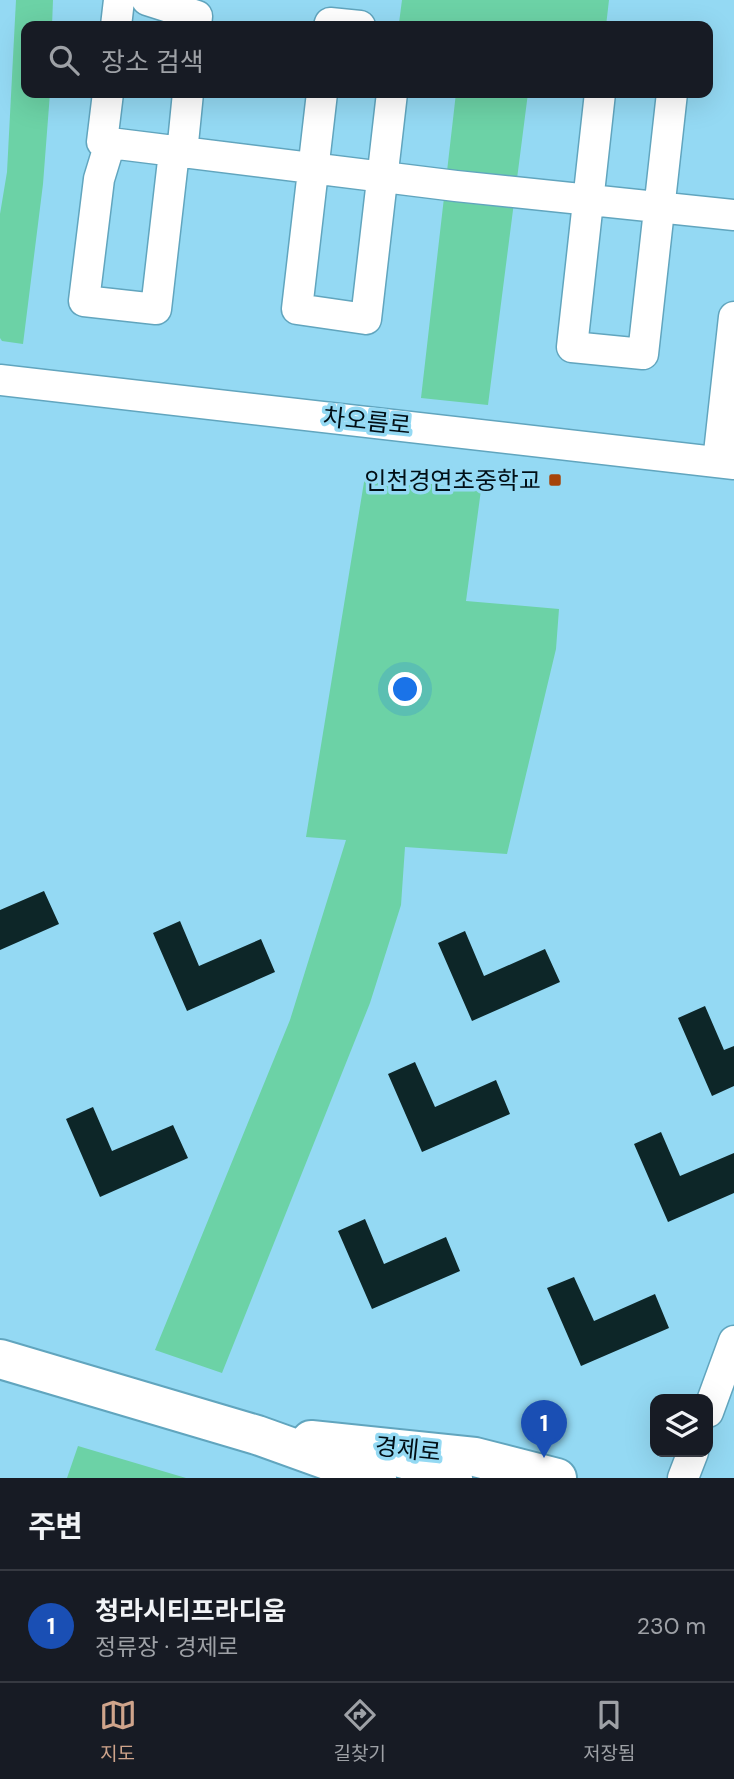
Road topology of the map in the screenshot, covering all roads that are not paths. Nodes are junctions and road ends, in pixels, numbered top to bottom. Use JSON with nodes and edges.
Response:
{"nodes":[{"id":1,"x":119,"y":0,"type":"edge"},
{"id":2,"x":148,"y":0,"type":"edge"},
{"id":3,"x":117,"y":21,"type":"edge"},
{"id":4,"x":196,"y":21,"type":"edge"},
{"id":5,"x":107,"y":98,"type":"edge"},
{"id":6,"x":187,"y":98,"type":"edge"},
{"id":7,"x":321,"y":98,"type":"edge"},
{"id":8,"x":391,"y":98,"type":"edge"},
{"id":9,"x":599,"y":98,"type":"edge"},
{"id":10,"x":670,"y":98,"type":"edge"},
{"id":11,"x":110,"y":143,"type":"junction"},
{"id":12,"x":178,"y":152,"type":"junction"},
{"id":13,"x":313,"y":169,"type":"junction"},
{"id":14,"x":382,"y":177,"type":"junction"},
{"id":15,"x":589,"y":199,"type":"junction"},
{"id":16,"x":659,"y":207,"type":"junction"},
{"id":17,"x":734,"y":215,"type":"edge"},
{"id":18,"x":734,"y":317,"type":"edge"},
{"id":19,"x":732,"y":359,"type":"edge"},
{"id":20,"x":0,"y":380,"type":"edge"},
{"id":21,"x":726,"y":463,"type":"edge"},
{"id":22,"x":734,"y":1341,"type":"edge"},
{"id":23,"x":0,"y":1359,"type":"edge"},
{"id":24,"x":713,"y":1398,"type":"edge"},
{"id":25,"x":257,"y":1435,"type":"junction"},
{"id":26,"x":334,"y":1442,"type":"junction"},
{"id":27,"x":691,"y":1457,"type":"edge"},
{"id":28,"x":377,"y":1478,"type":"edge"},
{"id":29,"x":457,"y":1478,"type":"edge"},
{"id":30,"x":558,"y":1478,"type":"edge"},
{"id":31,"x":683,"y":1478,"type":"edge"}],
"edges":[{"from":1,"to":3,"type":"street"},
{"from":2,"to":4,"type":"street"},
{"from":5,"to":11,"type":"street"},
{"from":6,"to":12,"type":"street"},
{"from":7,"to":13,"type":"street"},
{"from":8,"to":14,"type":"street"},
{"from":9,"to":15,"type":"street"},
{"from":10,"to":16,"type":"street"},
{"from":11,"to":12,"type":"street"},
{"from":11,"to":12,"type":"street"},
{"from":12,"to":13,"type":"street"},
{"from":13,"to":14,"type":"street"},
{"from":13,"to":14,"type":"street"},
{"from":14,"to":15,"type":"street"},
{"from":15,"to":16,"type":"street"},
{"from":15,"to":16,"type":"street"},
{"from":16,"to":17,"type":"street"},
{"from":18,"to":19,"type":"street"},
{"from":19,"to":21,"type":"street"},
{"from":20,"to":21,"type":"street","name":"차오름로"},
{"from":22,"to":24,"type":"street"},
{"from":23,"to":25,"type":"main road","name":"경제로"},
{"from":25,"to":26,"type":"main road","name":"경제로"},
{"from":25,"to":28,"type":"main road","name":"경제로"},
{"from":26,"to":29,"type":"street"},
{"from":26,"to":30,"type":"main road","name":"경제로"},
{"from":27,"to":31,"type":"street"}]}
